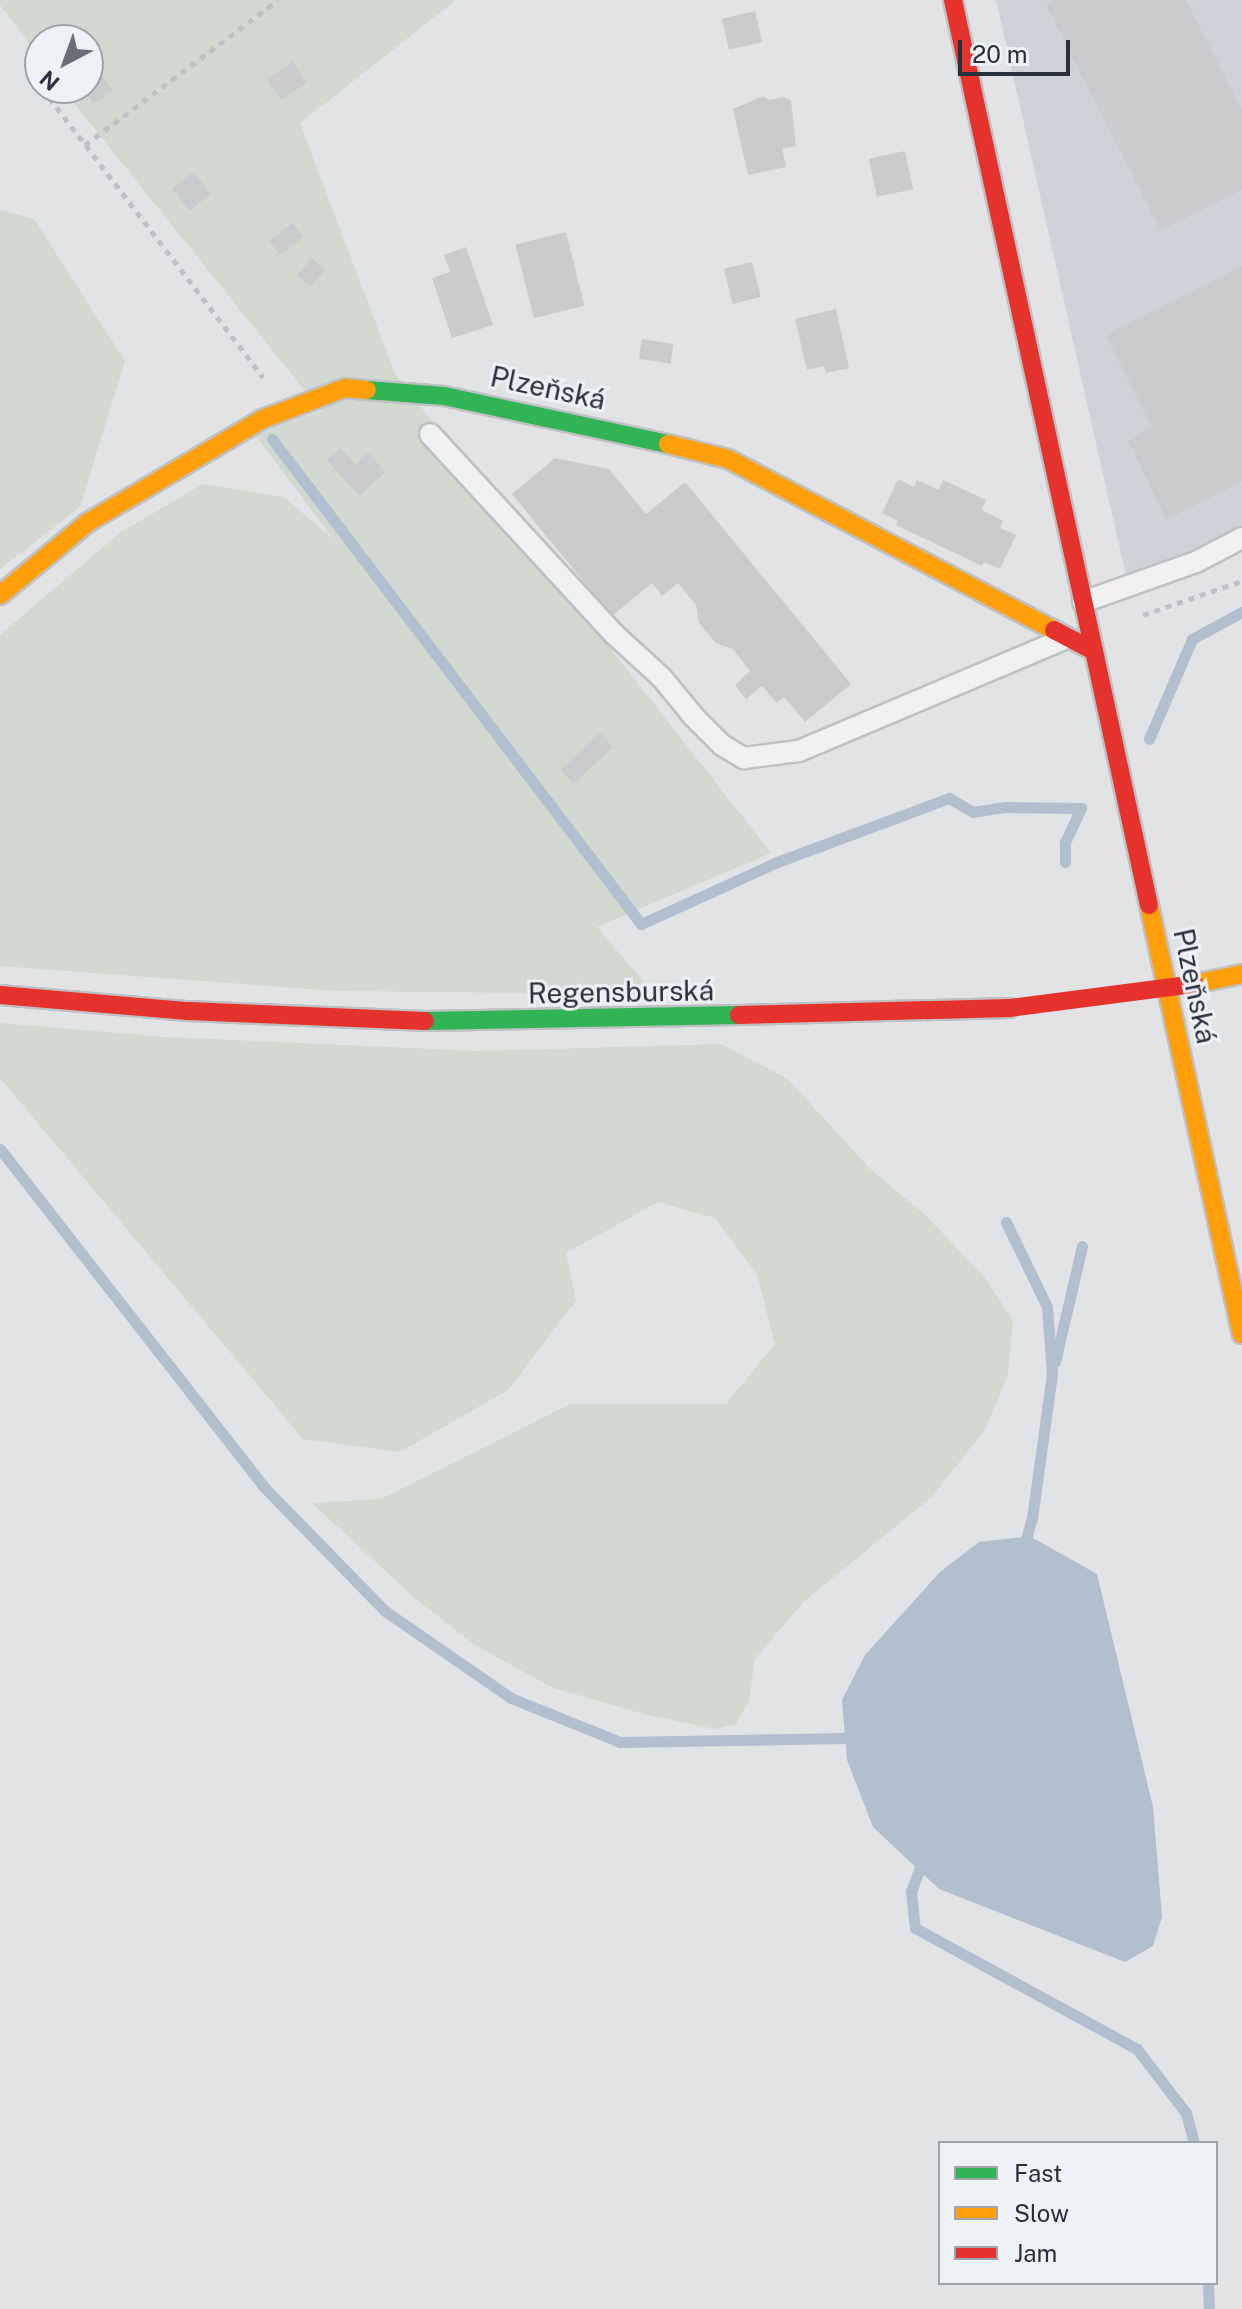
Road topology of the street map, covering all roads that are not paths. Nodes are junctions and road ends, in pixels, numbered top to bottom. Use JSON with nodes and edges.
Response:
{"nodes":[{"id":1,"x":953,"y":0,"type":"edge"},
{"id":2,"x":430,"y":434,"type":"dead end"},
{"id":3,"x":1242,"y":538,"type":"edge"},
{"id":4,"x":0,"y":595,"type":"edge"},
{"id":5,"x":1083,"y":602,"type":"junction"},
{"id":6,"x":1068,"y":637,"type":"junction"},
{"id":7,"x":1094,"y":651,"type":"junction"},
{"id":8,"x":1242,"y":974,"type":"edge"},
{"id":9,"x":1194,"y":984,"type":"junction"},
{"id":10,"x":1242,"y":985,"type":"edge"},
{"id":11,"x":0,"y":995,"type":"edge"},
{"id":12,"x":1242,"y":1334,"type":"edge"}],
"edges":[{"from":1,"to":5,"type":"street","name":"Plzeňská"},
{"from":2,"to":6,"type":"lane"},
{"from":3,"to":5,"type":"lane"},
{"from":4,"to":6,"type":"street","name":"Plzeňská"},
{"from":5,"to":7,"type":"street","name":"Plzeňská"},
{"from":6,"to":7,"type":"street","name":"Plzeňská"},
{"from":7,"to":12,"type":"street","name":"Plzeňská"},
{"from":8,"to":9,"type":"street","name":"Regensburská"},
{"from":9,"to":10,"type":"street"},
{"from":9,"to":11,"type":"street","name":"Regensburská","bridge":true}]}
